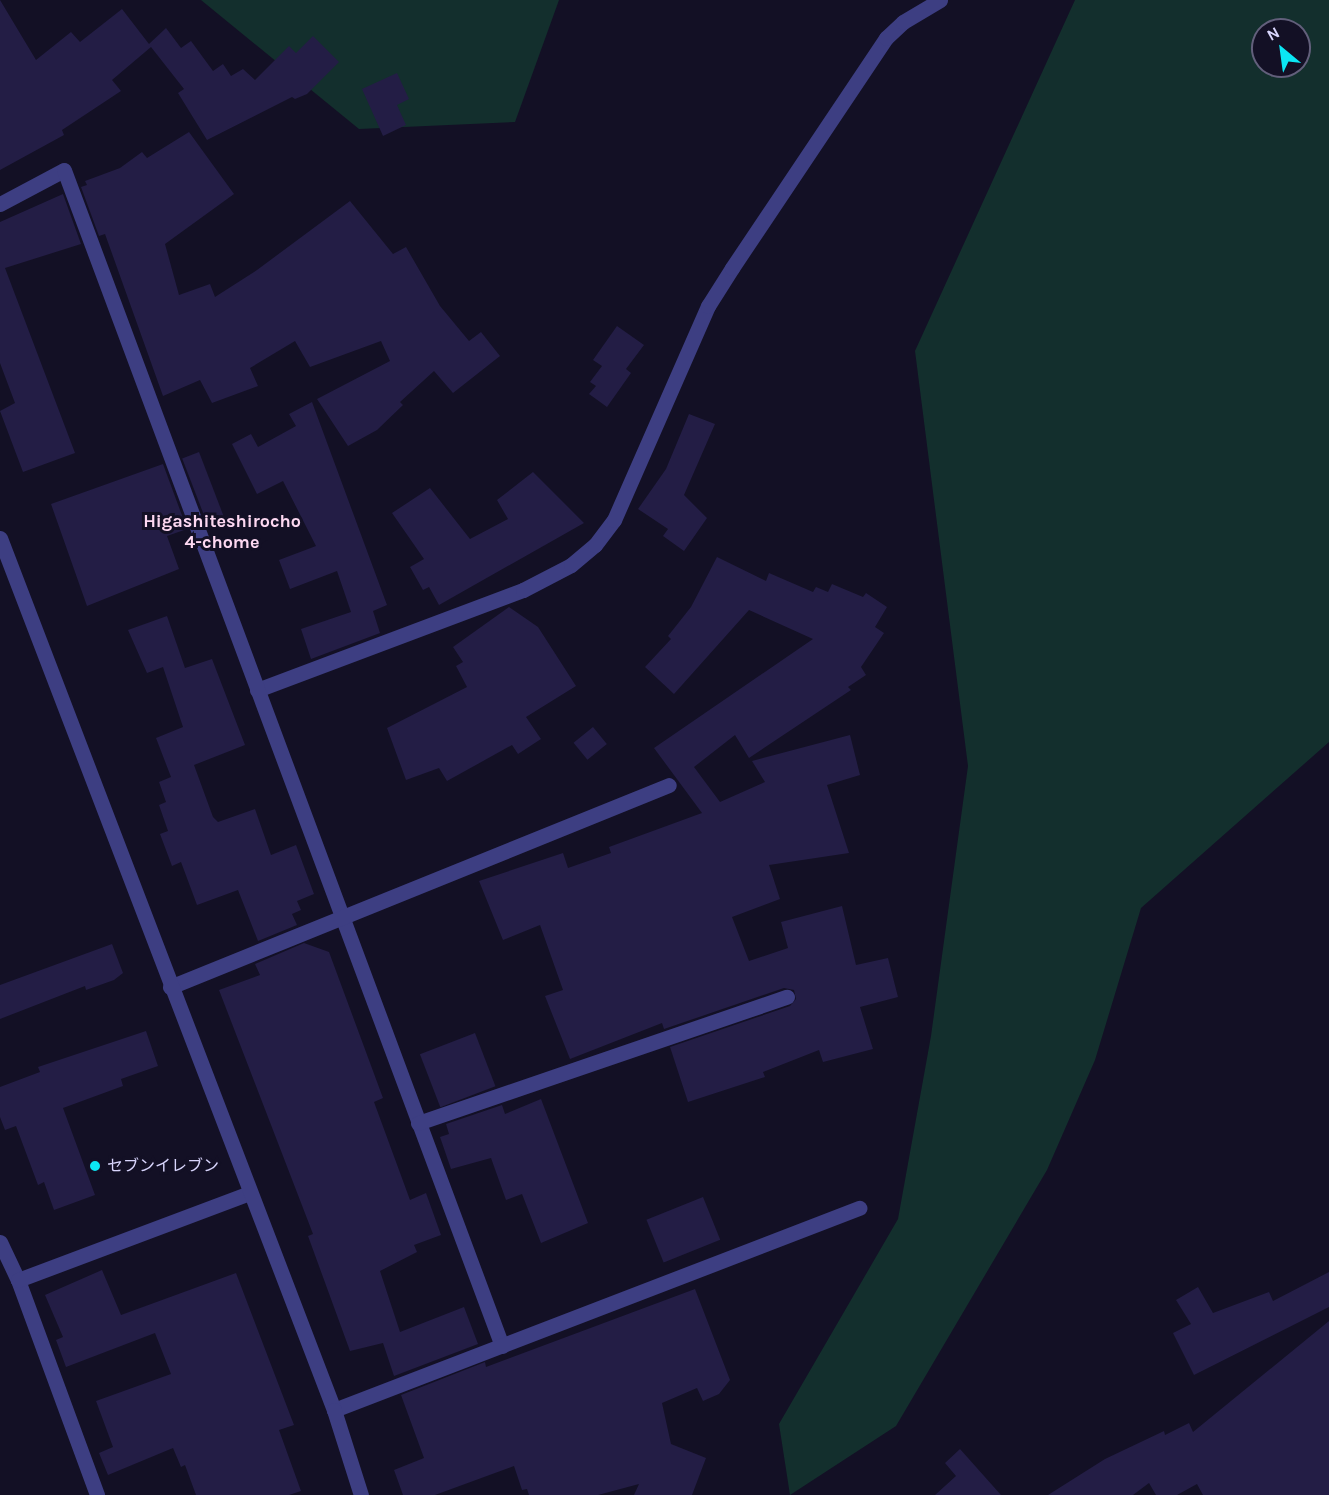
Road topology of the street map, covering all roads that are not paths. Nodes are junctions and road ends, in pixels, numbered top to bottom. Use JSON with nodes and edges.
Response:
{"nodes":[{"id":1,"x":940,"y":0,"type":"edge"},
{"id":2,"x":0,"y":204,"type":"edge"},
{"id":3,"x":0,"y":538,"type":"edge"},
{"id":4,"x":257,"y":690,"type":"junction"},
{"id":5,"x":669,"y":785,"type":"dead end"},
{"id":6,"x":340,"y":918,"type":"junction"},
{"id":7,"x":171,"y":987,"type":"junction"},
{"id":8,"x":787,"y":997,"type":"dead end"},
{"id":9,"x":418,"y":1123,"type":"junction"},
{"id":10,"x":250,"y":1193,"type":"junction"},
{"id":11,"x":860,"y":1208,"type":"dead end"},
{"id":12,"x":0,"y":1242,"type":"edge"},
{"id":13,"x":18,"y":1280,"type":"junction"},
{"id":14,"x":502,"y":1346,"type":"junction"},
{"id":15,"x":333,"y":1410,"type":"junction"},
{"id":16,"x":97,"y":1495,"type":"edge"},
{"id":17,"x":361,"y":1495,"type":"edge"}],
"edges":[{"from":1,"to":4,"type":"street"},
{"from":2,"to":4,"type":"street"},
{"from":3,"to":7,"type":"street"},
{"from":4,"to":6,"type":"street"},
{"from":5,"to":6,"type":"street"},
{"from":6,"to":7,"type":"street"},
{"from":6,"to":9,"type":"street"},
{"from":7,"to":10,"type":"street"},
{"from":8,"to":9,"type":"street"},
{"from":9,"to":14,"type":"street"},
{"from":10,"to":13,"type":"street"},
{"from":10,"to":15,"type":"street"},
{"from":11,"to":14,"type":"street"},
{"from":12,"to":13,"type":"street"},
{"from":13,"to":16,"type":"street"},
{"from":14,"to":15,"type":"street"},
{"from":15,"to":17,"type":"street"}]}
